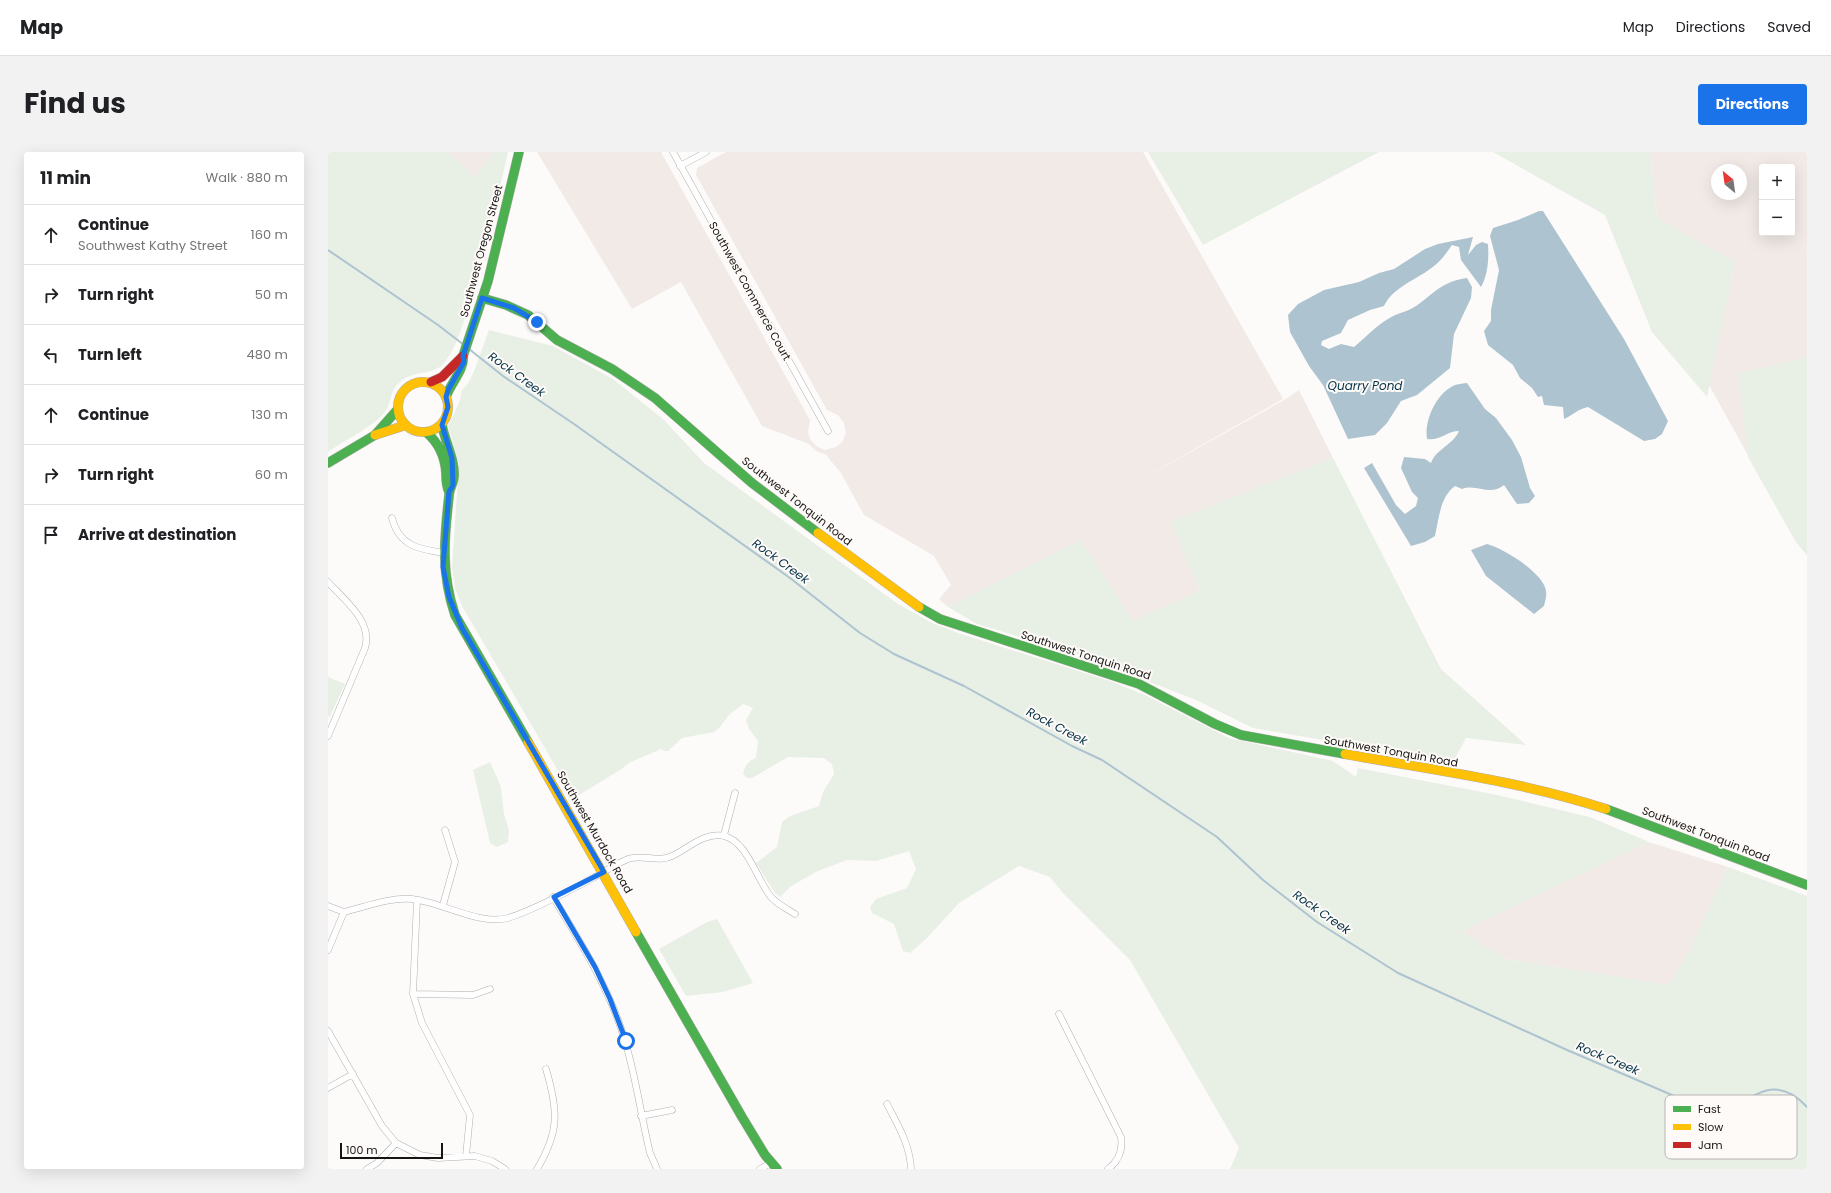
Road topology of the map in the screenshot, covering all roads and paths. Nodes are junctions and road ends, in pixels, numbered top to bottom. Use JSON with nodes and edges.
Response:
{"nodes":[{"id":1,"x":519,"y":152,"type":"edge"},
{"id":2,"x":673,"y":152,"type":"edge"},
{"id":3,"x":706,"y":152,"type":"edge"},
{"id":4,"x":680,"y":166,"type":"junction"},
{"id":5,"x":482,"y":298,"type":"junction"},
{"id":6,"x":463,"y":356,"type":"junction"},
{"id":7,"x":431,"y":382,"type":"junction"},
{"id":8,"x":446,"y":397,"type":"junction"},
{"id":9,"x":398,"y":409,"type":"junction"},
{"id":10,"x":406,"y":425,"type":"junction"},
{"id":11,"x":442,"y":425,"type":"junction"},
{"id":12,"x":828,"y":431,"type":"dead end"},
{"id":13,"x":426,"y":432,"type":"junction"},
{"id":14,"x":375,"y":434,"type":"junction"},
{"id":15,"x":328,"y":463,"type":"edge"},
{"id":16,"x":449,"y":492,"type":"junction"},
{"id":17,"x":392,"y":518,"type":"dead end"},
{"id":18,"x":444,"y":553,"type":"junction"},
{"id":19,"x":328,"y":582,"type":"edge"},
{"id":20,"x":328,"y":736,"type":"edge"},
{"id":21,"x":736,"y":793,"type":"dead end"},
{"id":22,"x":446,"y":830,"type":"dead end"},
{"id":23,"x":724,"y":835,"type":"junction"},
{"id":24,"x":604,"y":872,"type":"junction"},
{"id":25,"x":1807,"y":885,"type":"edge"},
{"id":26,"x":554,"y":897,"type":"junction"},
{"id":27,"x":417,"y":900,"type":"junction"},
{"id":28,"x":443,"y":905,"type":"junction"},
{"id":29,"x":328,"y":906,"type":"edge"},
{"id":30,"x":344,"y":912,"type":"junction"},
{"id":31,"x":795,"y":914,"type":"dead end"},
{"id":32,"x":328,"y":950,"type":"edge"},
{"id":33,"x":490,"y":988,"type":"dead end"},
{"id":34,"x":413,"y":994,"type":"junction"},
{"id":35,"x":1059,"y":1014,"type":"dead end"},
{"id":36,"x":328,"y":1031,"type":"edge"},
{"id":37,"x":546,"y":1069,"type":"dead end"},
{"id":38,"x":353,"y":1074,"type":"junction"},
{"id":39,"x":328,"y":1088,"type":"edge"},
{"id":40,"x":887,"y":1104,"type":"dead end"},
{"id":41,"x":672,"y":1110,"type":"dead end"},
{"id":42,"x":641,"y":1116,"type":"junction"},
{"id":43,"x":396,"y":1143,"type":"junction"},
{"id":44,"x":466,"y":1156,"type":"junction"},
{"id":45,"x":495,"y":1166,"type":"edge"},
{"id":46,"x":774,"y":1166,"type":"edge"},
{"id":47,"x":367,"y":1169,"type":"edge"},
{"id":48,"x":505,"y":1169,"type":"edge"},
{"id":49,"x":537,"y":1169,"type":"edge"},
{"id":50,"x":657,"y":1169,"type":"edge"},
{"id":51,"x":760,"y":1169,"type":"edge"},
{"id":52,"x":911,"y":1169,"type":"edge"},
{"id":53,"x":1108,"y":1169,"type":"edge"}],
"edges":[{"from":1,"to":5,"type":"main road","name":"Southwest Oregon Street"},
{"from":2,"to":4,"type":"street","name":"Southwest Commerce Court"},
{"from":3,"to":4,"type":"street"},
{"from":4,"to":12,"type":"street","name":"Southwest Commerce Court"},
{"from":5,"to":6,"type":"main road","name":"Southwest Oregon Street"},
{"from":5,"to":25,"type":"main road","name":"Southwest Tonquin Road"},
{"from":6,"to":7,"type":"main road","name":"Southwest Oregon Street"},
{"from":6,"to":8,"type":"main road","name":"Southwest Oregon Street"},
{"from":7,"to":8,"type":"main road"},
{"from":7,"to":9,"type":"main road","name":"Southwest Oregon Street"},
{"from":8,"to":11,"type":"main road","name":"Southwest Oregon Street"},
{"from":9,"to":10,"type":"main road"},
{"from":9,"to":14,"type":"main road","name":"Southwest Oregon Street"},
{"from":10,"to":13,"type":"main road"},
{"from":10,"to":14,"type":"main road","name":"Southwest Oregon Street"},
{"from":11,"to":13,"type":"main road"},
{"from":11,"to":16,"type":"main road","name":"Southwest Murdock Road"},
{"from":13,"to":16,"type":"main road","name":"Southwest Murdock Road"},
{"from":14,"to":15,"type":"main road","name":"Southwest Oregon Street"},
{"from":16,"to":18,"type":"main road","name":"Southwest Murdock Road"},
{"from":17,"to":18,"type":"street"},
{"from":18,"to":24,"type":"main road","name":"Southwest Murdock Road"},
{"from":19,"to":20,"type":"street"},
{"from":21,"to":23,"type":"street"},
{"from":22,"to":28,"type":"street"},
{"from":23,"to":24,"type":"street"},
{"from":23,"to":31,"type":"street"},
{"from":24,"to":26,"type":"street"},
{"from":24,"to":46,"type":"main road","name":"Southwest Murdock Road"},
{"from":26,"to":28,"type":"street"},
{"from":26,"to":42,"type":"street"},
{"from":27,"to":28,"type":"street"},
{"from":27,"to":30,"type":"street"},
{"from":27,"to":34,"type":"street"},
{"from":29,"to":30,"type":"street"},
{"from":30,"to":32,"type":"street"},
{"from":33,"to":34,"type":"street"},
{"from":34,"to":44,"type":"street"},
{"from":35,"to":53,"type":"street"},
{"from":36,"to":38,"type":"street"},
{"from":37,"to":49,"type":"street"},
{"from":38,"to":39,"type":"street"},
{"from":38,"to":43,"type":"street"},
{"from":40,"to":52,"type":"street"},
{"from":41,"to":42,"type":"street"},
{"from":42,"to":50,"type":"street"},
{"from":43,"to":44,"type":"street"},
{"from":43,"to":47,"type":"street"},
{"from":44,"to":45,"type":"street"},
{"from":45,"to":48,"type":"street"},
{"from":46,"to":51,"type":"street"}]}
